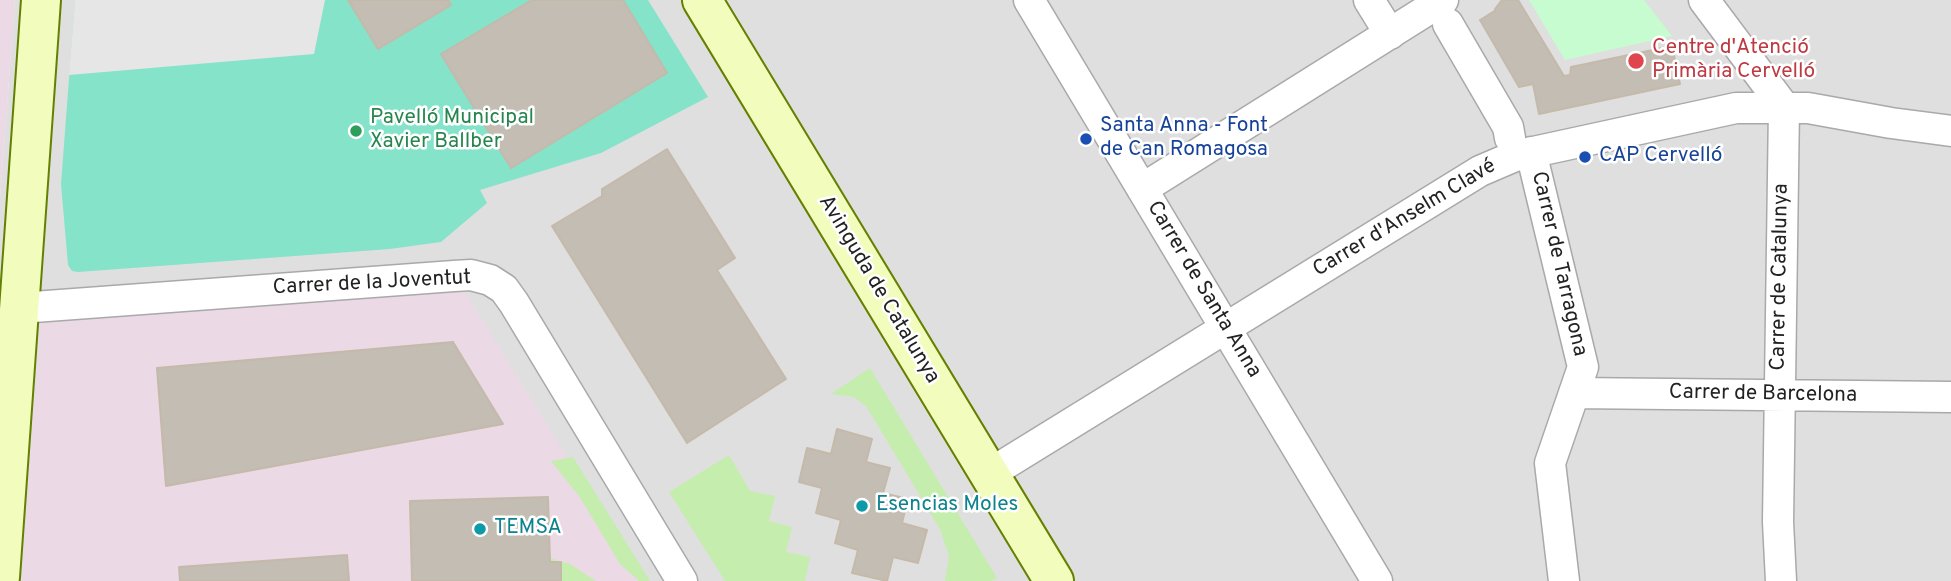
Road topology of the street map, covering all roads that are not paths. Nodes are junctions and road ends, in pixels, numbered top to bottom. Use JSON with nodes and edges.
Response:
{"nodes":[{"id":1,"x":41,"y":0,"type":"edge"},
{"id":2,"x":702,"y":0,"type":"edge"},
{"id":3,"x":1029,"y":0,"type":"edge"},
{"id":4,"x":1370,"y":0,"type":"edge"},
{"id":5,"x":1704,"y":0,"type":"edge"},
{"id":6,"x":1446,"y":12,"type":"edge"},
{"id":7,"x":1390,"y":34,"type":"junction"},
{"id":8,"x":1784,"y":107,"type":"junction"},
{"id":9,"x":1951,"y":131,"type":"edge"},
{"id":10,"x":1521,"y":145,"type":"junction"},
{"id":11,"x":1142,"y":189,"type":"junction"},
{"id":12,"x":20,"y":308,"type":"junction"},
{"id":13,"x":1226,"y":328,"type":"junction"},
{"id":14,"x":1574,"y":393,"type":"junction"},
{"id":15,"x":1780,"y":395,"type":"junction"},
{"id":16,"x":1951,"y":397,"type":"edge"},
{"id":17,"x":989,"y":474,"type":"junction"},
{"id":18,"x":0,"y":577,"type":"edge"},
{"id":19,"x":682,"y":581,"type":"edge"},
{"id":20,"x":1054,"y":581,"type":"edge"},
{"id":21,"x":1377,"y":581,"type":"edge"},
{"id":22,"x":1564,"y":581,"type":"edge"},
{"id":23,"x":1781,"y":581,"type":"edge"}],
"edges":[{"from":1,"to":12,"type":"street"},
{"from":2,"to":17,"type":"street","name":"Avinguda de Catalunya"},
{"from":3,"to":11,"type":"street","name":"Carrer de Santa Anna"},
{"from":4,"to":7,"type":"street"},
{"from":5,"to":8,"type":"street"},
{"from":6,"to":7,"type":"street"},
{"from":6,"to":10,"type":"street","name":"Carrer de Tarragona"},
{"from":7,"to":11,"type":"street"},
{"from":8,"to":9,"type":"street","name":"Carrer d'Anselm Clavé"},
{"from":8,"to":10,"type":"street","name":"Carrer d'Anselm Clavé"},
{"from":8,"to":15,"type":"street","name":"Carrer de Catalunya"},
{"from":10,"to":13,"type":"street","name":"Carrer d'Anselm Clavé"},
{"from":10,"to":14,"type":"street","name":"Carrer de Tarragona"},
{"from":11,"to":13,"type":"street","name":"Carrer de Santa Anna"},
{"from":12,"to":18,"type":"street"},
{"from":12,"to":19,"type":"street","name":"Carrer de la Joventut"},
{"from":13,"to":17,"type":"street","name":"Carrer d'Anselm Clavé"},
{"from":13,"to":21,"type":"street","name":"Carrer de Santa Anna"},
{"from":14,"to":15,"type":"street","name":"Carrer de Barcelona"},
{"from":14,"to":22,"type":"street","name":"Carrer de Tarragona"},
{"from":15,"to":16,"type":"street","name":"Carrer de Barcelona"},
{"from":15,"to":23,"type":"street","name":"Carrer de Catalunya"},
{"from":17,"to":20,"type":"street","name":"Avinguda de Catalunya"}]}
